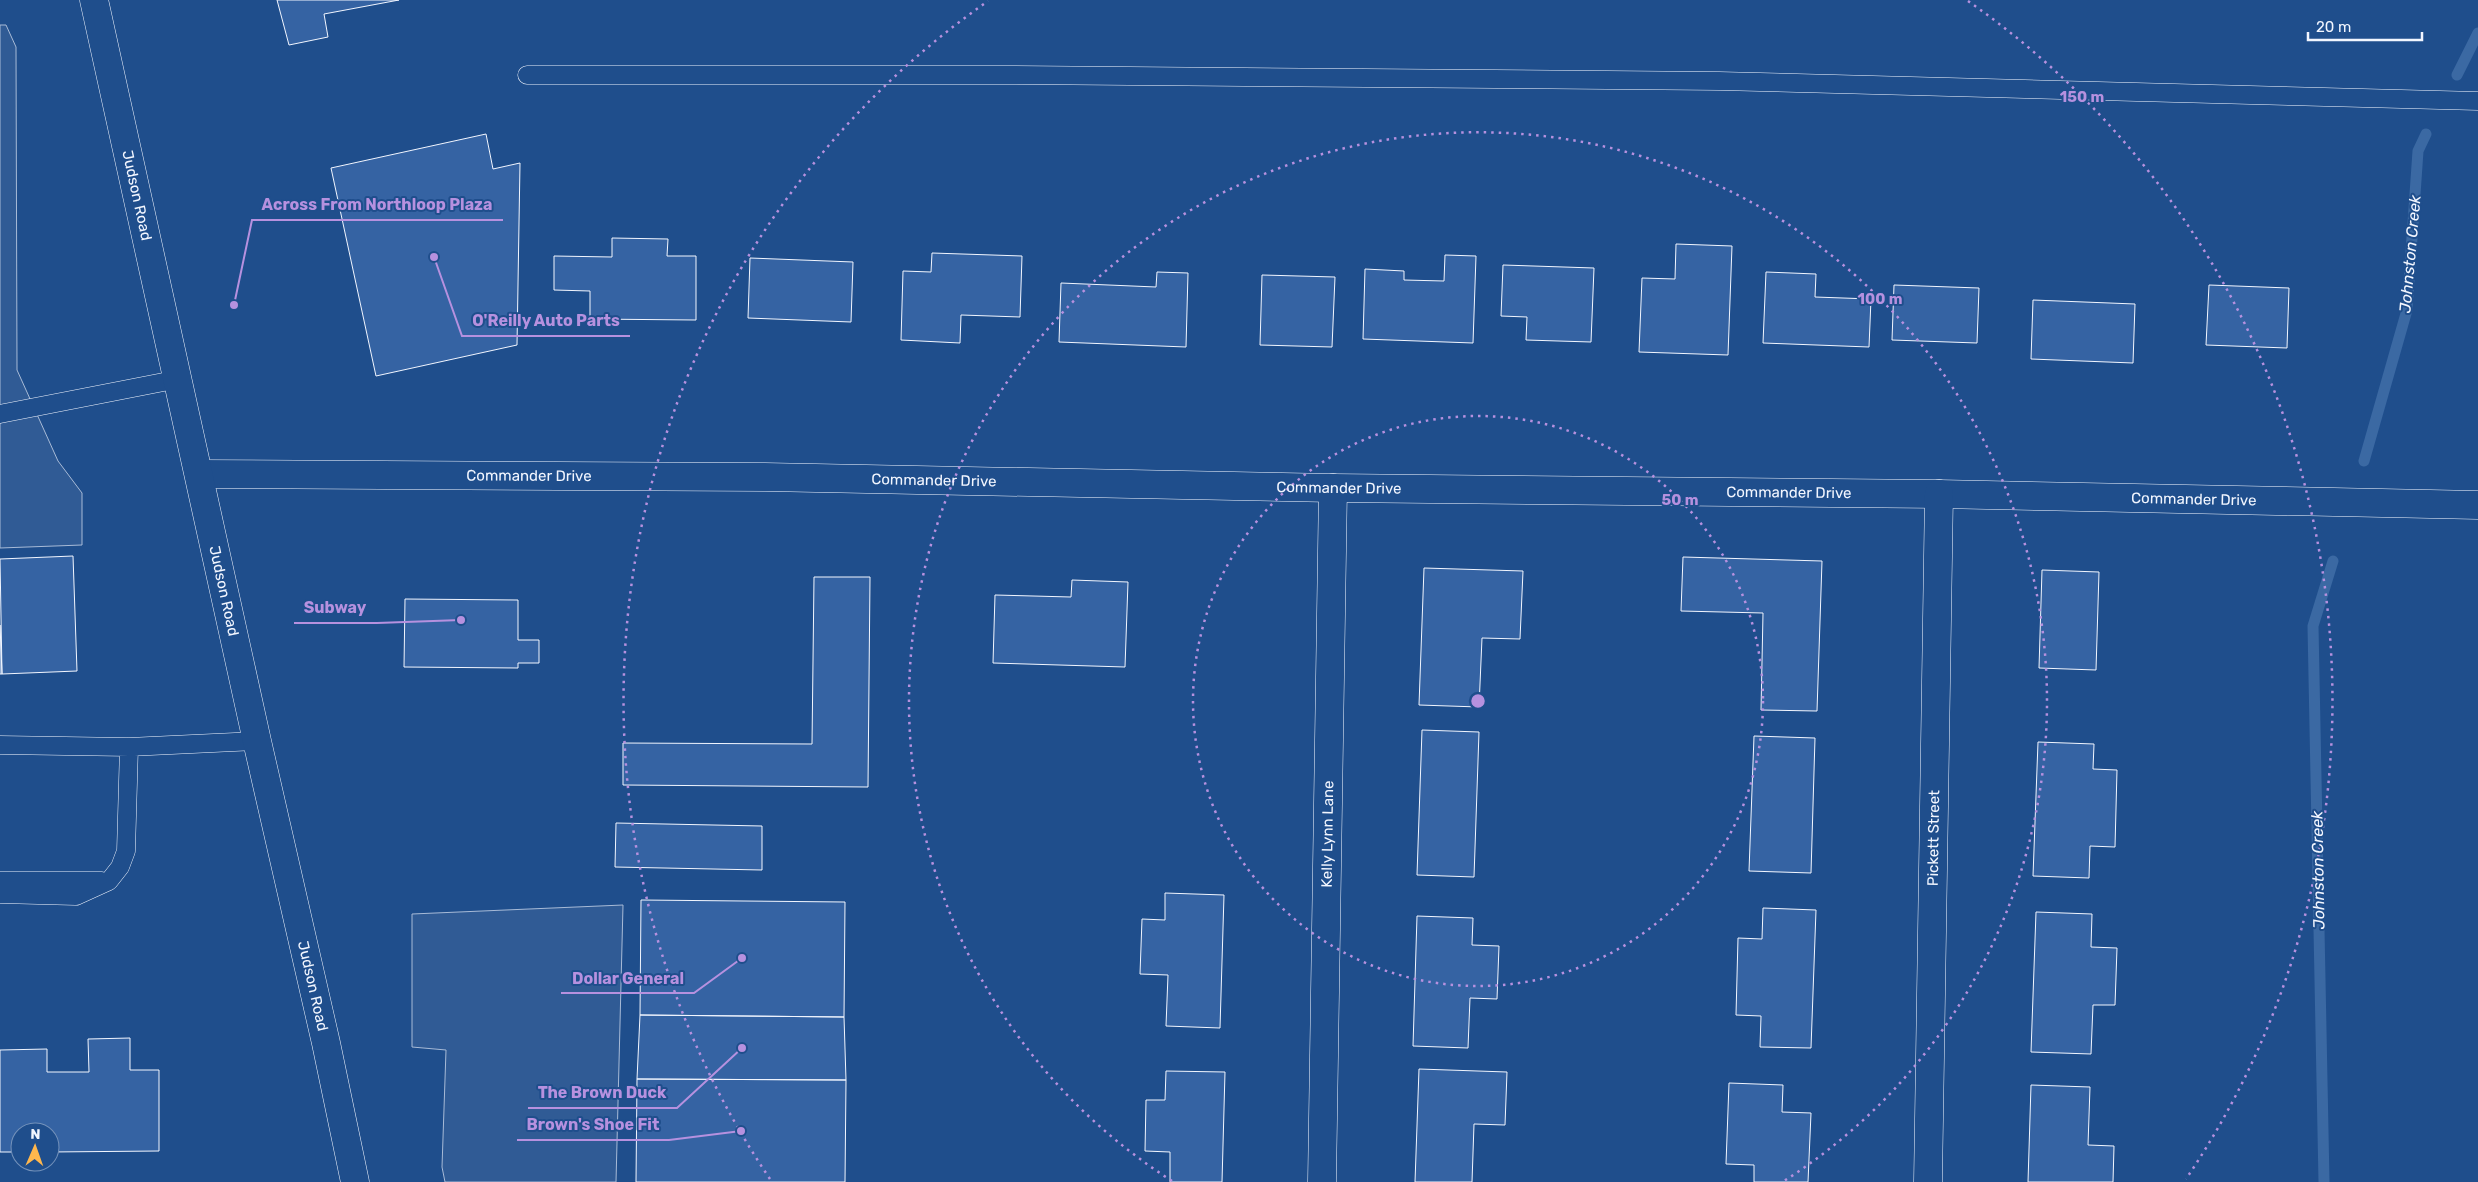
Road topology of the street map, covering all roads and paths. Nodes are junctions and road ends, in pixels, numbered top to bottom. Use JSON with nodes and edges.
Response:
{"nodes":[{"id":1,"x":94,"y":0,"type":"edge"},
{"id":2,"x":526,"y":75,"type":"dead end"},
{"id":3,"x":2478,"y":101,"type":"edge"},
{"id":4,"x":179,"y":379,"type":"junction"},
{"id":5,"x":0,"y":414,"type":"edge"},
{"id":6,"x":200,"y":474,"type":"junction"},
{"id":7,"x":1333,"y":488,"type":"junction"},
{"id":8,"x":1939,"y":494,"type":"junction"},
{"id":9,"x":2478,"y":505,"type":"edge"},
{"id":10,"x":256,"y":741,"type":"junction"},
{"id":11,"x":0,"y":745,"type":"edge"},
{"id":12,"x":129,"y":747,"type":"junction"},
{"id":13,"x":109,"y":881,"type":"junction"},
{"id":14,"x":0,"y":882,"type":"edge"},
{"id":15,"x":0,"y":894,"type":"edge"},
{"id":16,"x":354,"y":1182,"type":"edge"},
{"id":17,"x":1322,"y":1182,"type":"edge"},
{"id":18,"x":1928,"y":1182,"type":"edge"}],
"edges":[{"from":1,"to":4,"type":"street","name":"Judson Road"},
{"from":2,"to":3,"type":"lane"},
{"from":4,"to":5,"type":"lane"},
{"from":4,"to":6,"type":"street","name":"Judson Road"},
{"from":6,"to":7,"type":"street","name":"Commander Drive"},
{"from":6,"to":10,"type":"street","name":"Judson Road"},
{"from":7,"to":8,"type":"street","name":"Commander Drive"},
{"from":7,"to":17,"type":"street","name":"Kelly Lynn Lane"},
{"from":8,"to":9,"type":"street","name":"Commander Drive"},
{"from":8,"to":18,"type":"street","name":"Pickett Street"},
{"from":10,"to":12,"type":"lane"},
{"from":10,"to":16,"type":"street","name":"Judson Road"},
{"from":11,"to":12,"type":"lane"},
{"from":12,"to":13,"type":"lane"},
{"from":13,"to":14,"type":"lane"},
{"from":13,"to":15,"type":"lane"}]}
